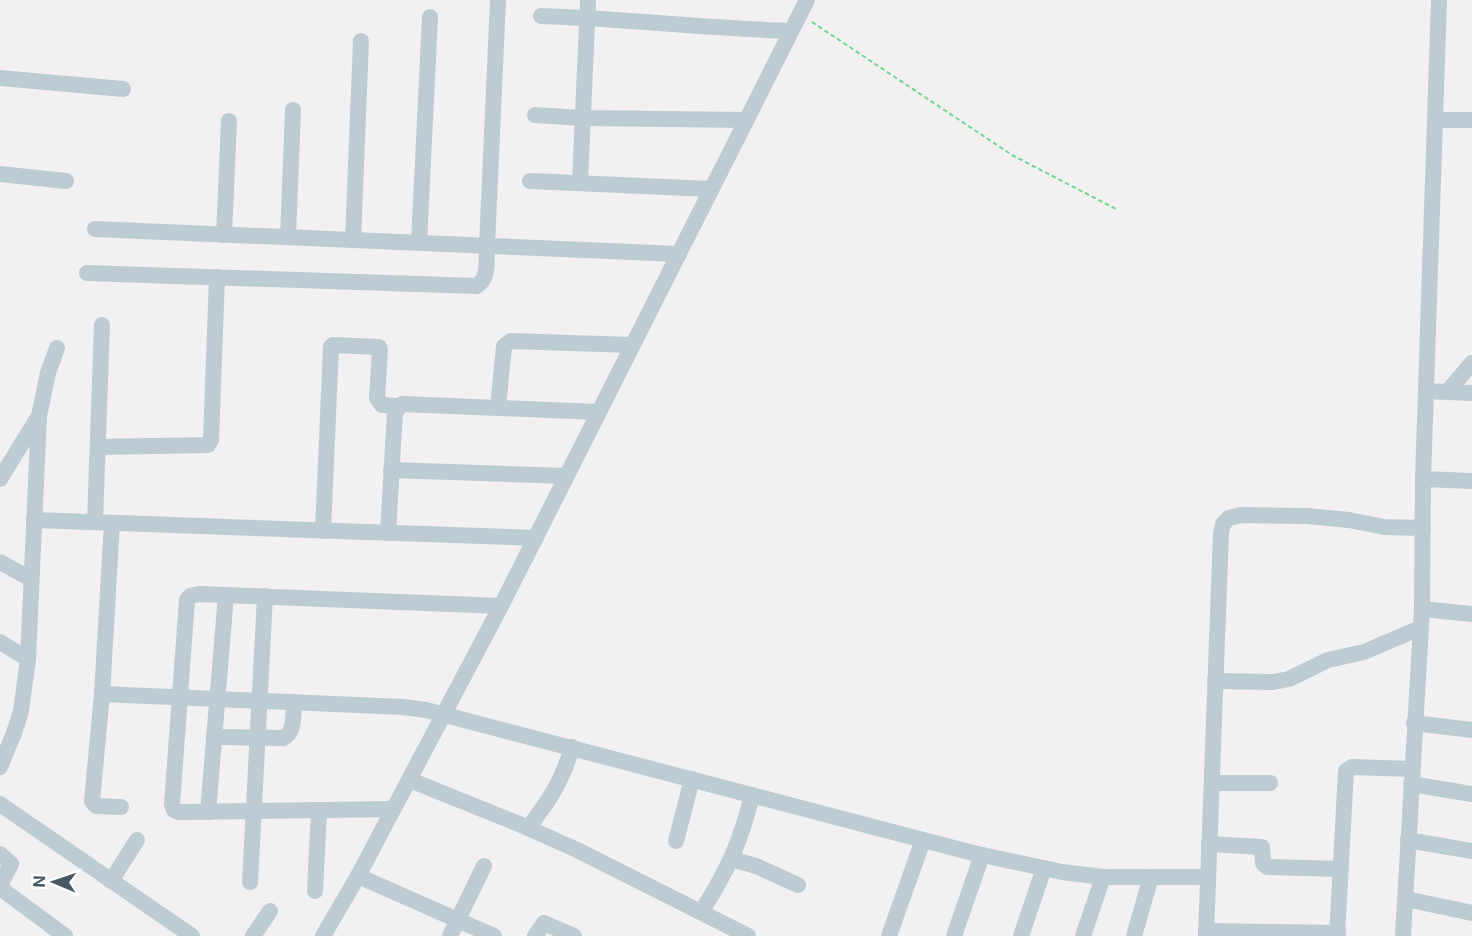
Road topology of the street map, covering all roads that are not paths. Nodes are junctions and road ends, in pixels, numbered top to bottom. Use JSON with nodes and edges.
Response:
{"nodes":[{"id":1,"x":498,"y":0,"type":"edge"},
{"id":2,"x":588,"y":0,"type":"edge"},
{"id":3,"x":1439,"y":0,"type":"edge"},
{"id":4,"x":803,"y":7,"type":"edge"},
{"id":5,"x":541,"y":16,"type":"dead end"},
{"id":6,"x":430,"y":17,"type":"dead end"},
{"id":7,"x":587,"y":18,"type":"junction"},
{"id":8,"x":791,"y":31,"type":"junction"},
{"id":9,"x":361,"y":41,"type":"dead end"},
{"id":10,"x":0,"y":78,"type":"edge"},
{"id":11,"x":123,"y":89,"type":"dead end"},
{"id":12,"x":293,"y":110,"type":"dead end"},
{"id":13,"x":535,"y":115,"type":"dead end"},
{"id":14,"x":583,"y":118,"type":"junction"},
{"id":15,"x":746,"y":120,"type":"junction"},
{"id":16,"x":1436,"y":120,"type":"junction"},
{"id":17,"x":1472,"y":120,"type":"edge"},
{"id":18,"x":229,"y":121,"type":"dead end"},
{"id":19,"x":0,"y":174,"type":"edge"},
{"id":20,"x":66,"y":181,"type":"dead end"},
{"id":21,"x":530,"y":181,"type":"dead end"},
{"id":22,"x":580,"y":183,"type":"junction"},
{"id":23,"x":710,"y":189,"type":"junction"},
{"id":24,"x":95,"y":229,"type":"dead end"},
{"id":25,"x":224,"y":234,"type":"junction"},
{"id":26,"x":288,"y":237,"type":"junction"},
{"id":27,"x":353,"y":240,"type":"junction"},
{"id":28,"x":419,"y":243,"type":"junction"},
{"id":29,"x":487,"y":246,"type":"junction"},
{"id":30,"x":679,"y":254,"type":"junction"},
{"id":31,"x":87,"y":273,"type":"dead end"},
{"id":32,"x":217,"y":277,"type":"junction"},
{"id":33,"x":102,"y":325,"type":"dead end"},
{"id":34,"x":632,"y":345,"type":"junction"},
{"id":35,"x":57,"y":348,"type":"dead end"},
{"id":36,"x":1472,"y":363,"type":"edge"},
{"id":37,"x":1426,"y":391,"type":"junction"},
{"id":38,"x":1448,"y":391,"type":"junction"},
{"id":39,"x":1472,"y":393,"type":"edge"},
{"id":40,"x":398,"y":406,"type":"junction"},
{"id":41,"x":498,"y":407,"type":"junction"},
{"id":42,"x":598,"y":412,"type":"junction"},
{"id":43,"x":39,"y":416,"type":"junction"},
{"id":44,"x":98,"y":447,"type":"junction"},
{"id":45,"x":391,"y":470,"type":"junction"},
{"id":46,"x":567,"y":476,"type":"junction"},
{"id":47,"x":0,"y":478,"type":"edge"},
{"id":48,"x":1424,"y":479,"type":"junction"},
{"id":49,"x":1472,"y":482,"type":"edge"},
{"id":50,"x":34,"y":520,"type":"junction"},
{"id":51,"x":103,"y":522,"type":"junction"},
{"id":52,"x":1423,"y":528,"type":"junction"},
{"id":53,"x":322,"y":531,"type":"junction"},
{"id":54,"x":388,"y":533,"type":"junction"},
{"id":55,"x":536,"y":538,"type":"junction"},
{"id":56,"x":0,"y":562,"type":"edge"},
{"id":57,"x":31,"y":579,"type":"junction"},
{"id":58,"x":226,"y":595,"type":"junction"},
{"id":59,"x":265,"y":596,"type":"junction"},
{"id":60,"x":501,"y":606,"type":"junction"},
{"id":61,"x":1422,"y":609,"type":"junction"},
{"id":62,"x":1472,"y":614,"type":"edge"},
{"id":63,"x":1420,"y":628,"type":"junction"},
{"id":64,"x":0,"y":642,"type":"edge"},
{"id":65,"x":28,"y":659,"type":"junction"},
{"id":66,"x":1215,"y":681,"type":"junction"},
{"id":67,"x":102,"y":694,"type":"junction"},
{"id":68,"x":180,"y":698,"type":"junction"},
{"id":69,"x":216,"y":700,"type":"junction"},
{"id":70,"x":258,"y":702,"type":"junction"},
{"id":71,"x":294,"y":703,"type":"junction"},
{"id":72,"x":445,"y":713,"type":"junction"},
{"id":73,"x":0,"y":723,"type":"edge"},
{"id":74,"x":1414,"y":723,"type":"junction"},
{"id":75,"x":1472,"y":730,"type":"edge"},
{"id":76,"x":14,"y":733,"type":"junction"},
{"id":77,"x":214,"y":737,"type":"junction"},
{"id":78,"x":256,"y":738,"type":"junction"},
{"id":79,"x":572,"y":747,"type":"junction"},
{"id":80,"x":0,"y":767,"type":"edge"},
{"id":81,"x":1411,"y":777,"type":"junction"},
{"id":82,"x":692,"y":779,"type":"junction"},
{"id":83,"x":410,"y":780,"type":"junction"},
{"id":84,"x":1212,"y":783,"type":"junction"},
{"id":85,"x":1270,"y":783,"type":"dead end"},
{"id":86,"x":1472,"y":794,"type":"edge"},
{"id":87,"x":752,"y":795,"type":"junction"},
{"id":88,"x":0,"y":804,"type":"edge"},
{"id":89,"x":121,"y":807,"type":"dead end"},
{"id":90,"x":393,"y":809,"type":"junction"},
{"id":91,"x":319,"y":810,"type":"junction"},
{"id":92,"x":252,"y":811,"type":"junction"},
{"id":93,"x":208,"y":812,"type":"junction"},
{"id":94,"x":528,"y":828,"type":"junction"},
{"id":95,"x":137,"y":840,"type":"dead end"},
{"id":96,"x":922,"y":840,"type":"junction"},
{"id":97,"x":1408,"y":840,"type":"junction"},
{"id":98,"x":676,"y":842,"type":"dead end"},
{"id":99,"x":1209,"y":844,"type":"junction"},
{"id":100,"x":1472,"y":851,"type":"edge"},
{"id":101,"x":0,"y":854,"type":"edge"},
{"id":102,"x":982,"y":855,"type":"junction"},
{"id":103,"x":732,"y":859,"type":"junction"},
{"id":104,"x":484,"y":866,"type":"dead end"},
{"id":105,"x":1044,"y":868,"type":"junction"},
{"id":106,"x":1341,"y":869,"type":"junction"},
{"id":107,"x":358,"y":876,"type":"junction"},
{"id":108,"x":1102,"y":877,"type":"junction"},
{"id":109,"x":1151,"y":877,"type":"junction"},
{"id":110,"x":1208,"y":877,"type":"junction"},
{"id":111,"x":111,"y":881,"type":"junction"},
{"id":112,"x":250,"y":882,"type":"dead end"},
{"id":113,"x":798,"y":885,"type":"dead end"},
{"id":114,"x":315,"y":891,"type":"dead end"},
{"id":115,"x":1406,"y":899,"type":"junction"},
{"id":116,"x":270,"y":911,"type":"dead end"},
{"id":117,"x":701,"y":912,"type":"junction"},
{"id":118,"x":1472,"y":913,"type":"edge"},
{"id":119,"x":458,"y":919,"type":"junction"},
{"id":120,"x":1206,"y":933,"type":"edge"},
{"id":121,"x":1338,"y":934,"type":"edge"},
{"id":122,"x":65,"y":936,"type":"edge"},
{"id":123,"x":192,"y":936,"type":"edge"},
{"id":124,"x":253,"y":936,"type":"edge"},
{"id":125,"x":323,"y":936,"type":"edge"},
{"id":126,"x":450,"y":936,"type":"edge"},
{"id":127,"x":494,"y":936,"type":"edge"},
{"id":128,"x":535,"y":936,"type":"edge"},
{"id":129,"x":574,"y":936,"type":"edge"},
{"id":130,"x":748,"y":936,"type":"edge"},
{"id":131,"x":889,"y":936,"type":"edge"},
{"id":132,"x":954,"y":936,"type":"edge"},
{"id":133,"x":1021,"y":936,"type":"edge"},
{"id":134,"x":1083,"y":936,"type":"edge"},
{"id":135,"x":1134,"y":936,"type":"edge"},
{"id":136,"x":1403,"y":936,"type":"edge"}],
"edges":[{"from":1,"to":29,"type":"street"},
{"from":2,"to":7,"type":"street"},
{"from":3,"to":16,"type":"street"},
{"from":4,"to":8,"type":"street"},
{"from":5,"to":7,"type":"street"},
{"from":6,"to":28,"type":"street"},
{"from":7,"to":8,"type":"street"},
{"from":7,"to":14,"type":"street"},
{"from":8,"to":15,"type":"street"},
{"from":9,"to":27,"type":"street"},
{"from":10,"to":11,"type":"street"},
{"from":12,"to":26,"type":"street"},
{"from":13,"to":14,"type":"street"},
{"from":14,"to":15,"type":"street"},
{"from":14,"to":22,"type":"street"},
{"from":15,"to":23,"type":"street"},
{"from":16,"to":17,"type":"street"},
{"from":16,"to":37,"type":"street"},
{"from":18,"to":25,"type":"street"},
{"from":19,"to":20,"type":"street"},
{"from":21,"to":22,"type":"street"},
{"from":22,"to":23,"type":"street"},
{"from":23,"to":30,"type":"street"},
{"from":24,"to":25,"type":"street"},
{"from":25,"to":26,"type":"street"},
{"from":26,"to":27,"type":"street"},
{"from":27,"to":28,"type":"street"},
{"from":28,"to":29,"type":"street"},
{"from":29,"to":30,"type":"street"},
{"from":29,"to":32,"type":"street"},
{"from":30,"to":34,"type":"street"},
{"from":31,"to":32,"type":"street"},
{"from":32,"to":44,"type":"street"},
{"from":33,"to":44,"type":"street"},
{"from":34,"to":41,"type":"street"},
{"from":34,"to":42,"type":"street"},
{"from":35,"to":43,"type":"street"},
{"from":36,"to":38,"type":"street"},
{"from":37,"to":38,"type":"street"},
{"from":37,"to":48,"type":"street"},
{"from":38,"to":39,"type":"street"},
{"from":40,"to":41,"type":"street"},
{"from":40,"to":45,"type":"street"},
{"from":40,"to":53,"type":"street"},
{"from":41,"to":42,"type":"street"},
{"from":42,"to":46,"type":"street"},
{"from":43,"to":47,"type":"street"},
{"from":43,"to":50,"type":"street"},
{"from":44,"to":51,"type":"street"},
{"from":45,"to":46,"type":"street"},
{"from":45,"to":54,"type":"street"},
{"from":46,"to":55,"type":"street"},
{"from":48,"to":49,"type":"street"},
{"from":48,"to":52,"type":"street"},
{"from":50,"to":51,"type":"street"},
{"from":50,"to":57,"type":"street"},
{"from":51,"to":53,"type":"street"},
{"from":51,"to":67,"type":"street"},
{"from":52,"to":61,"type":"street"},
{"from":52,"to":66,"type":"street"},
{"from":53,"to":54,"type":"street"},
{"from":54,"to":55,"type":"street"},
{"from":55,"to":60,"type":"street"},
{"from":56,"to":57,"type":"street"},
{"from":57,"to":65,"type":"street"},
{"from":58,"to":59,"type":"street"},
{"from":58,"to":68,"type":"street"},
{"from":58,"to":69,"type":"street"},
{"from":59,"to":60,"type":"street"},
{"from":59,"to":70,"type":"street"},
{"from":60,"to":72,"type":"street"},
{"from":61,"to":62,"type":"street"},
{"from":61,"to":63,"type":"street"},
{"from":63,"to":66,"type":"street"},
{"from":63,"to":74,"type":"street"},
{"from":64,"to":65,"type":"street"},
{"from":65,"to":76,"type":"street"},
{"from":66,"to":84,"type":"street"},
{"from":67,"to":68,"type":"street"},
{"from":67,"to":89,"type":"street"},
{"from":68,"to":69,"type":"street"},
{"from":68,"to":93,"type":"street"},
{"from":69,"to":70,"type":"street"},
{"from":69,"to":77,"type":"street"},
{"from":70,"to":71,"type":"street"},
{"from":70,"to":78,"type":"street"},
{"from":71,"to":72,"type":"street"},
{"from":71,"to":78,"type":"street"},
{"from":72,"to":79,"type":"street"},
{"from":72,"to":83,"type":"street"},
{"from":73,"to":76,"type":"street"},
{"from":74,"to":75,"type":"street"},
{"from":74,"to":81,"type":"street"},
{"from":76,"to":80,"type":"street"},
{"from":77,"to":78,"type":"street"},
{"from":77,"to":93,"type":"street"},
{"from":78,"to":92,"type":"street"},
{"from":79,"to":82,"type":"street"},
{"from":79,"to":94,"type":"street"},
{"from":81,"to":86,"type":"street"},
{"from":81,"to":97,"type":"street"},
{"from":81,"to":106,"type":"street"},
{"from":82,"to":87,"type":"street"},
{"from":82,"to":98,"type":"street"},
{"from":83,"to":90,"type":"street"},
{"from":83,"to":94,"type":"street"},
{"from":84,"to":85,"type":"street"},
{"from":84,"to":99,"type":"street"},
{"from":87,"to":96,"type":"street"},
{"from":87,"to":103,"type":"street"},
{"from":88,"to":111,"type":"street"},
{"from":90,"to":91,"type":"street"},
{"from":90,"to":107,"type":"street"},
{"from":91,"to":92,"type":"street"},
{"from":91,"to":114,"type":"street"},
{"from":92,"to":93,"type":"street"},
{"from":92,"to":112,"type":"street"},
{"from":94,"to":117,"type":"street"},
{"from":95,"to":111,"type":"street"},
{"from":96,"to":102,"type":"street"},
{"from":96,"to":131,"type":"street"},
{"from":97,"to":100,"type":"street"},
{"from":97,"to":115,"type":"street"},
{"from":99,"to":106,"type":"street"},
{"from":99,"to":110,"type":"street"},
{"from":101,"to":122,"type":"street"},
{"from":102,"to":105,"type":"street"},
{"from":102,"to":132,"type":"street"},
{"from":103,"to":113,"type":"street"},
{"from":103,"to":117,"type":"street"},
{"from":104,"to":119,"type":"street"},
{"from":105,"to":108,"type":"street"},
{"from":105,"to":133,"type":"street"},
{"from":106,"to":121,"type":"street"},
{"from":107,"to":119,"type":"street"},
{"from":107,"to":125,"type":"street"},
{"from":108,"to":109,"type":"street"},
{"from":108,"to":134,"type":"street"},
{"from":109,"to":110,"type":"street"},
{"from":109,"to":135,"type":"street"},
{"from":110,"to":120,"type":"street"},
{"from":111,"to":123,"type":"street"},
{"from":115,"to":118,"type":"street"},
{"from":115,"to":136,"type":"street"},
{"from":116,"to":124,"type":"street"},
{"from":117,"to":130,"type":"street"},
{"from":119,"to":126,"type":"street"},
{"from":119,"to":127,"type":"street"},
{"from":120,"to":121,"type":"street"},
{"from":128,"to":129,"type":"street"}]}
